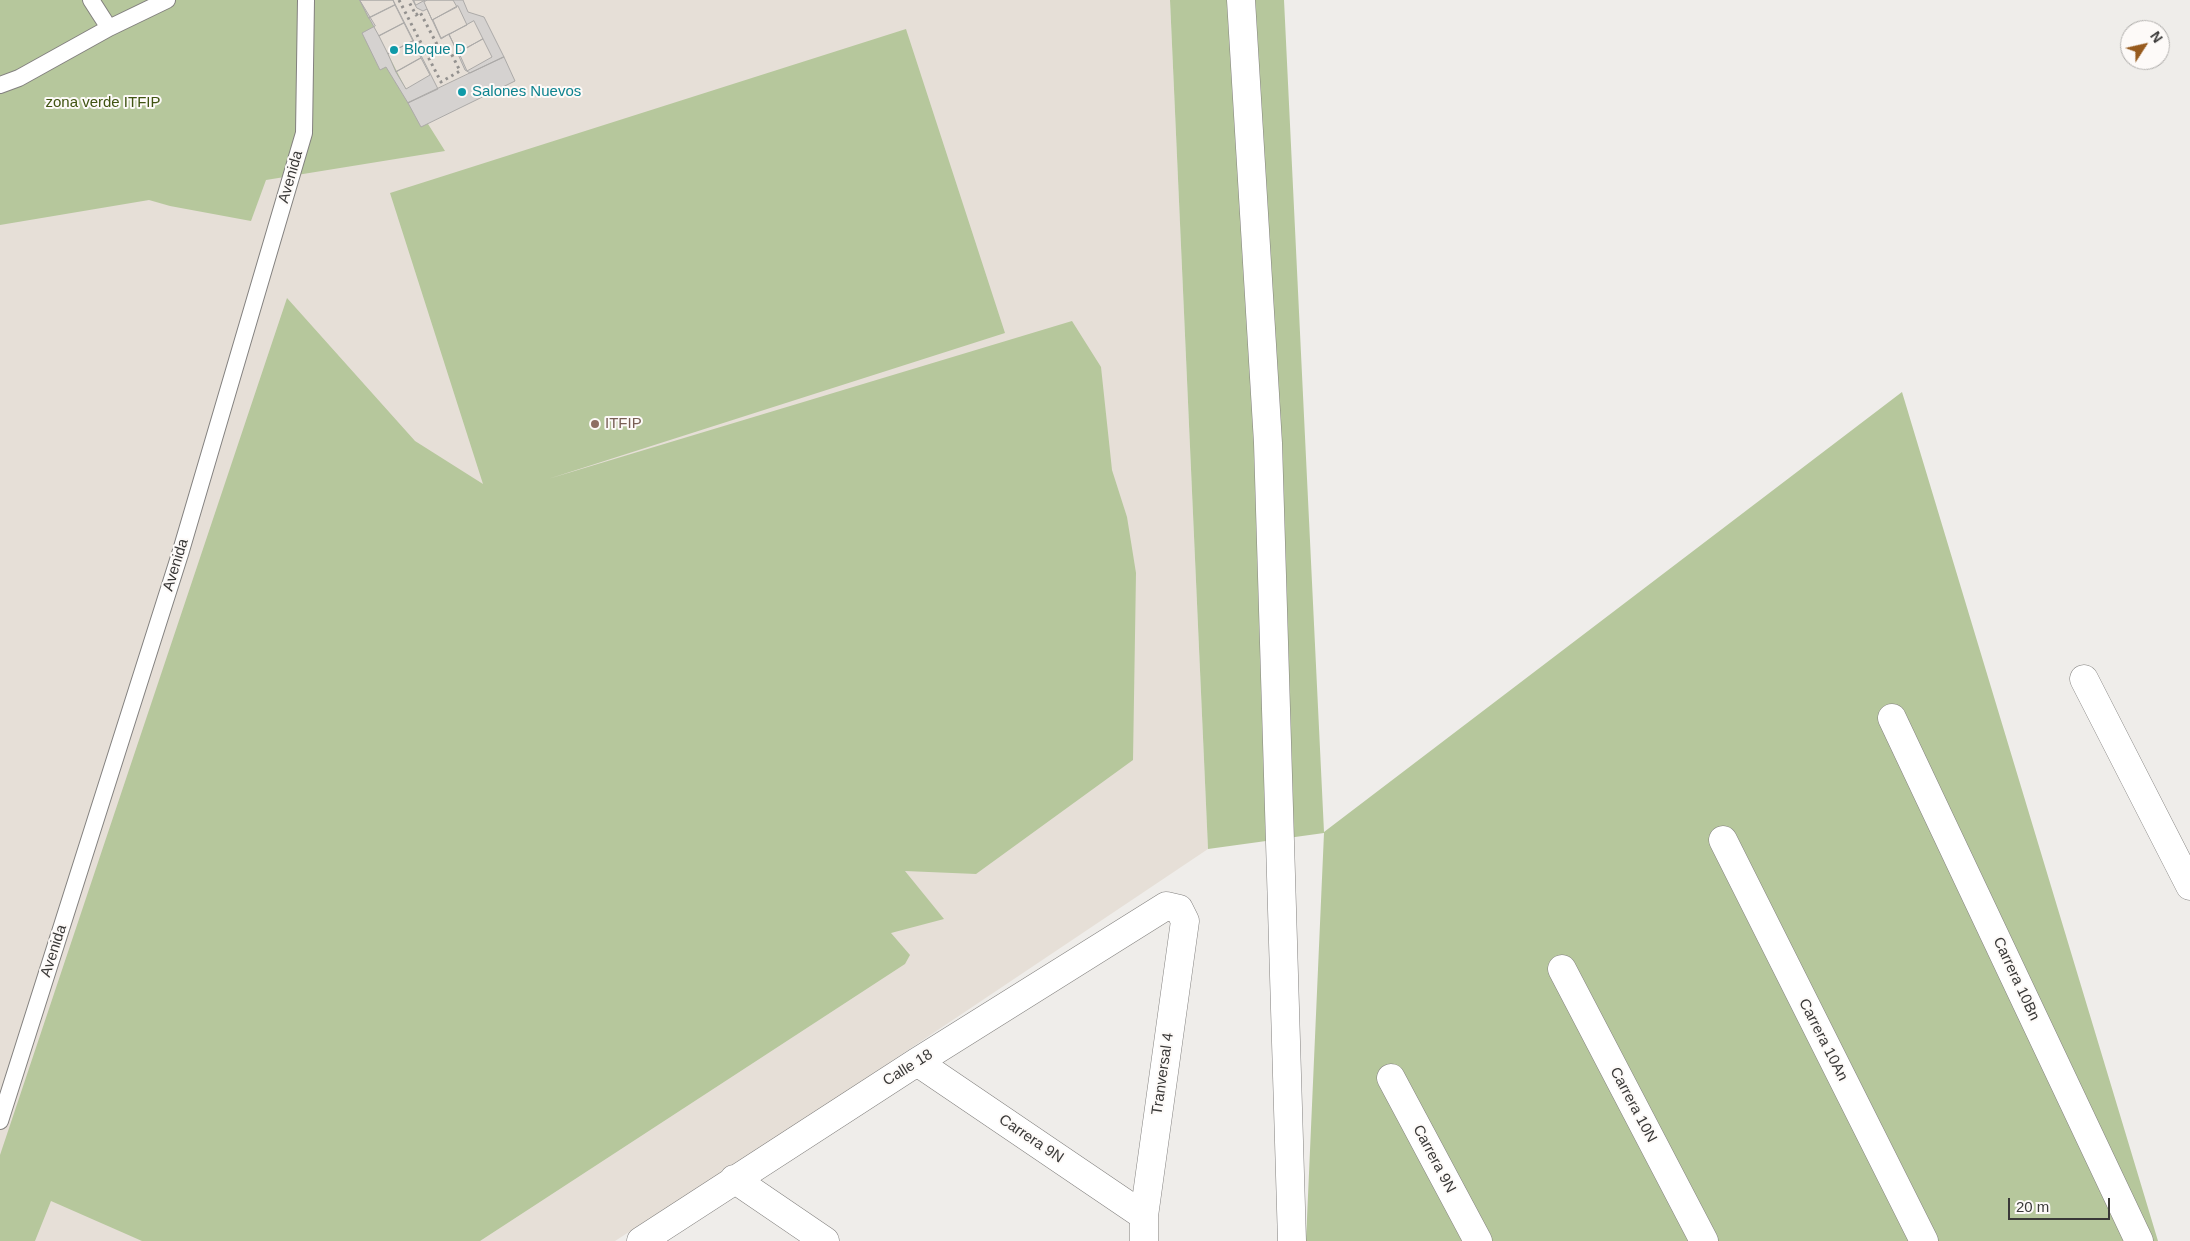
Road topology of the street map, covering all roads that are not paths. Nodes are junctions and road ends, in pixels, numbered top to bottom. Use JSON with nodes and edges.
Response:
{"nodes":[{"id":1,"x":91,"y":0,"type":"edge"},
{"id":2,"x":167,"y":0,"type":"edge"},
{"id":3,"x":306,"y":0,"type":"edge"},
{"id":4,"x":1241,"y":0,"type":"edge"},
{"id":5,"x":109,"y":28,"type":"junction"},
{"id":6,"x":0,"y":85,"type":"edge"},
{"id":7,"x":2084,"y":679,"type":"dead end"},
{"id":8,"x":1892,"y":718,"type":"dead end"},
{"id":9,"x":1723,"y":840,"type":"dead end"},
{"id":10,"x":2190,"y":886,"type":"edge"},
{"id":11,"x":1179,"y":909,"type":"joint"},
{"id":12,"x":1562,"y":969,"type":"dead end"},
{"id":13,"x":918,"y":1062,"type":"junction"},
{"id":14,"x":1391,"y":1078,"type":"dead end"},
{"id":15,"x":0,"y":1121,"type":"edge"},
{"id":16,"x":734,"y":1179,"type":"junction"},
{"id":17,"x":1144,"y":1228,"type":"edge"},
{"id":18,"x":641,"y":1241,"type":"edge"},
{"id":19,"x":825,"y":1241,"type":"edge"},
{"id":20,"x":1292,"y":1241,"type":"edge"},
{"id":21,"x":1478,"y":1241,"type":"edge"},
{"id":22,"x":1704,"y":1241,"type":"edge"},
{"id":23,"x":1924,"y":1241,"type":"edge"},
{"id":24,"x":2139,"y":1241,"type":"edge"}],
"edges":[{"from":1,"to":5,"type":"lane"},
{"from":2,"to":5,"type":"lane"},
{"from":3,"to":15,"type":"lane","name":"Avenida"},
{"from":4,"to":20,"type":"street"},
{"from":5,"to":6,"type":"lane"},
{"from":7,"to":10,"type":"street"},
{"from":8,"to":24,"type":"street","name":"Carrera 10Bn"},
{"from":9,"to":23,"type":"street","name":"Carrera 10An"},
{"from":11,"to":13,"type":"street","name":"Calle 18"},
{"from":11,"to":17,"type":"street","name":"Tranversal 4"},
{"from":12,"to":22,"type":"street","name":"Carrera 10N"},
{"from":13,"to":16,"type":"street","name":"Calle 18"},
{"from":13,"to":17,"type":"street","name":"Carrera 9N"},
{"from":14,"to":21,"type":"street","name":"Carrera 9N"},
{"from":16,"to":18,"type":"street","name":"Calle 18"},
{"from":16,"to":19,"type":"street"}]}
